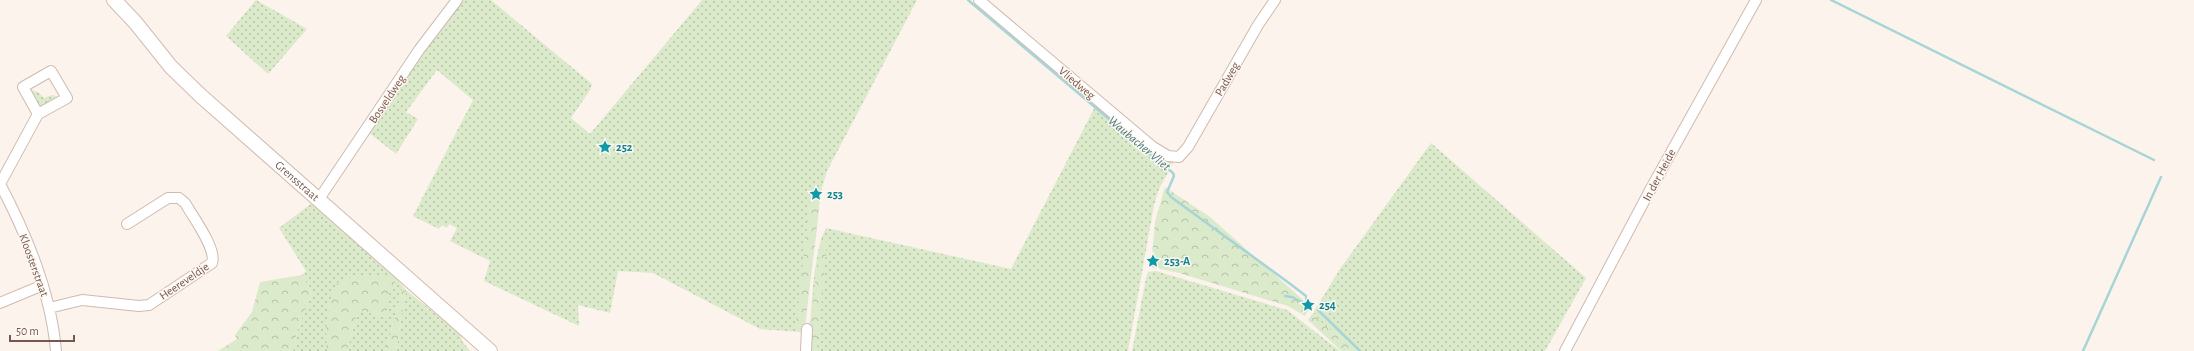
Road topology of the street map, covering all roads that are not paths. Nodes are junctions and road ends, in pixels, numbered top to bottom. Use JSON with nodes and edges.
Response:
{"nodes":[{"id":1,"x":114,"y":0,"type":"edge"},
{"id":2,"x":457,"y":0,"type":"edge"},
{"id":3,"x":978,"y":0,"type":"edge"},
{"id":4,"x":1275,"y":0,"type":"edge"},
{"id":5,"x":1756,"y":0,"type":"edge"},
{"id":6,"x":38,"y":114,"type":"junction"},
{"id":7,"x":1179,"y":157,"type":"joint"},
{"id":8,"x":0,"y":184,"type":"edge"},
{"id":9,"x":319,"y":199,"type":"junction"},
{"id":10,"x":127,"y":224,"type":"dead end"},
{"id":11,"x":43,"y":285,"type":"junction"},
{"id":12,"x":0,"y":303,"type":"edge"},
{"id":13,"x":49,"y":308,"type":"junction"},
{"id":14,"x":807,"y":329,"type":"dead end"},
{"id":15,"x":56,"y":351,"type":"edge"},
{"id":16,"x":490,"y":351,"type":"edge"},
{"id":17,"x":806,"y":351,"type":"edge"},
{"id":18,"x":1565,"y":351,"type":"edge"}],
"edges":[{"from":1,"to":9,"type":"main road","name":"Grensstraat"},
{"from":2,"to":9,"type":"street","name":"Bosveldweg"},
{"from":3,"to":7,"type":"street","name":"Vliedweg"},
{"from":4,"to":7,"type":"street","name":"Padweg"},
{"from":5,"to":18,"type":"street","name":"In der Heide"},
{"from":6,"to":6,"type":"street"},
{"from":6,"to":8,"type":"street"},
{"from":8,"to":11,"type":"street","name":"Kloosterstraat"},
{"from":9,"to":16,"type":"main road","name":"Grensstraat"},
{"from":10,"to":13,"type":"street","name":"Heereveldje"},
{"from":11,"to":12,"type":"street"},
{"from":11,"to":13,"type":"street","name":"Kloosterstraat"},
{"from":13,"to":15,"type":"street","name":"Kloosterstraat"},
{"from":14,"to":17,"type":"street"}]}
